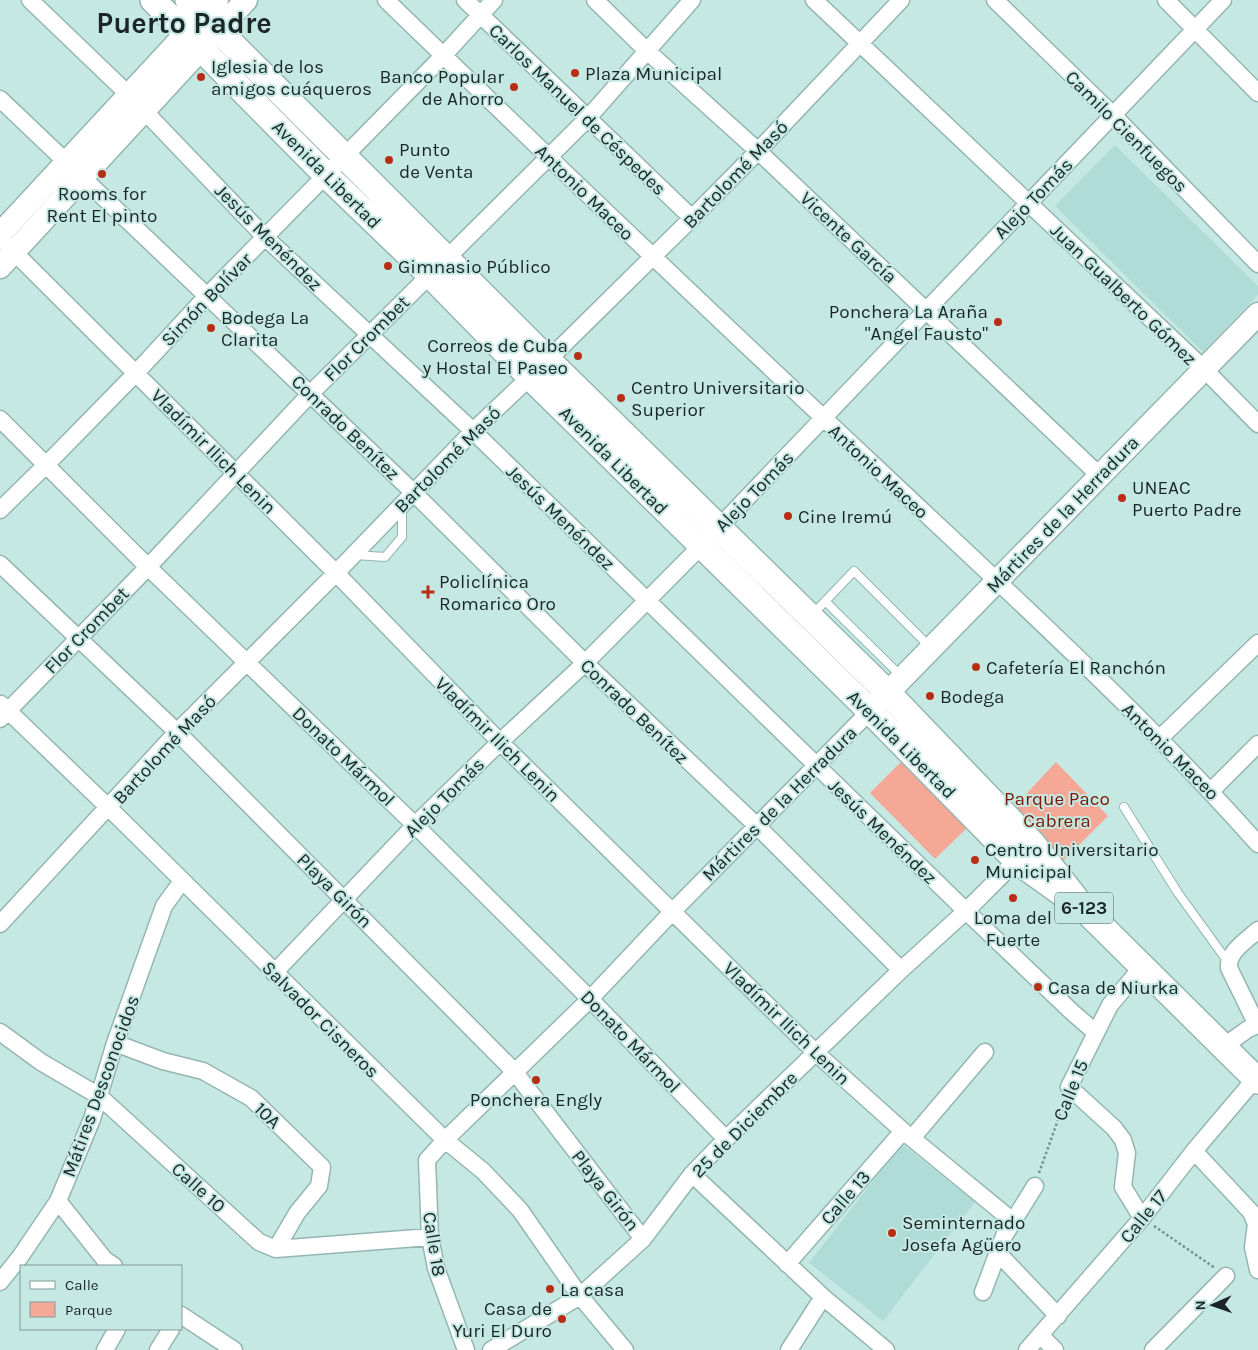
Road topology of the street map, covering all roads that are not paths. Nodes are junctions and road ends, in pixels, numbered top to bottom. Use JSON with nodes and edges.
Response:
{"nodes":[{"id":1,"x":30,"y":0,"type":"edge"},
{"id":2,"x":153,"y":0,"type":"edge"},
{"id":3,"x":246,"y":0,"type":"edge"},
{"id":4,"x":386,"y":0,"type":"edge"},
{"id":5,"x":465,"y":0,"type":"edge"},
{"id":6,"x":494,"y":0,"type":"edge"},
{"id":7,"x":595,"y":0,"type":"edge"},
{"id":8,"x":692,"y":0,"type":"edge"},
{"id":9,"x":814,"y":0,"type":"edge"},
{"id":10,"x":901,"y":0,"type":"edge"},
{"id":11,"x":995,"y":0,"type":"edge"},
{"id":12,"x":1166,"y":0,"type":"edge"},
{"id":13,"x":1223,"y":0,"type":"edge"},
{"id":14,"x":207,"y":11,"type":"edge"},
{"id":15,"x":480,"y":15,"type":"junction"},
{"id":16,"x":1196,"y":29,"type":"junction"},
{"id":17,"x":194,"y":40,"type":"junction"},
{"id":18,"x":859,"y":44,"type":"junction"},
{"id":19,"x":646,"y":50,"type":"junction"},
{"id":20,"x":443,"y":56,"type":"junction"},
{"id":21,"x":1258,"y":93,"type":"edge"},
{"id":22,"x":0,"y":99,"type":"edge"},
{"id":23,"x":137,"y":102,"type":"junction"},
{"id":24,"x":1113,"y":115,"type":"junction"},
{"id":25,"x":588,"y":119,"type":"junction"},
{"id":26,"x":758,"y":151,"type":"junction"},
{"id":27,"x":344,"y":156,"type":"junction"},
{"id":28,"x":548,"y":157,"type":"junction"},
{"id":29,"x":74,"y":170,"type":"junction"},
{"id":30,"x":326,"y":175,"type":"junction"},
{"id":31,"x":1028,"y":203,"type":"junction"},
{"id":32,"x":692,"y":218,"type":"junction"},
{"id":33,"x":0,"y":234,"type":"edge"},
{"id":34,"x":266,"y":238,"type":"junction"},
{"id":35,"x":5,"y":252,"type":"edge"},
{"id":36,"x":652,"y":257,"type":"junction"},
{"id":37,"x":1258,"y":264,"type":"edge"},
{"id":38,"x":438,"y":266,"type":"junction"},
{"id":39,"x":208,"y":295,"type":"junction"},
{"id":40,"x":927,"y":311,"type":"junction"},
{"id":41,"x":1258,"y":314,"type":"edge"},
{"id":42,"x":370,"y":335,"type":"junction"},
{"id":43,"x":548,"y":360,"type":"junction"},
{"id":44,"x":1204,"y":369,"type":"junction"},
{"id":45,"x":136,"y":373,"type":"junction"},
{"id":46,"x":530,"y":377,"type":"junction"},
{"id":47,"x":311,"y":393,"type":"junction"},
{"id":48,"x":823,"y":418,"type":"junction"},
{"id":49,"x":0,"y":419,"type":"edge"},
{"id":50,"x":1258,"y":424,"type":"edge"},
{"id":51,"x":472,"y":431,"type":"junction"},
{"id":52,"x":46,"y":465,"type":"junction"},
{"id":53,"x":235,"y":474,"type":"junction"},
{"id":54,"x":1100,"y":476,"type":"junction"},
{"id":55,"x":413,"y":492,"type":"junction"},
{"id":56,"x":402,"y":504,"type":"junction"},
{"id":57,"x":0,"y":510,"type":"edge"},
{"id":58,"x":719,"y":528,"type":"junction"},
{"id":59,"x":701,"y":546,"type":"junction"},
{"id":60,"x":353,"y":555,"type":"junction"},
{"id":61,"x":0,"y":564,"type":"edge"},
{"id":62,"x":148,"y":567,"type":"junction"},
{"id":63,"x":336,"y":573,"type":"junction"},
{"id":64,"x":997,"y":581,"type":"junction"},
{"id":65,"x":647,"y":602,"type":"junction"},
{"id":66,"x":818,"y":608,"type":"junction"},
{"id":67,"x":79,"y":638,"type":"junction"},
{"id":68,"x":1258,"y":643,"type":"edge"},
{"id":69,"x":931,"y":648,"type":"junction"},
{"id":70,"x":247,"y":662,"type":"junction"},
{"id":71,"x":585,"y":663,"type":"junction"},
{"id":72,"x":895,"y":685,"type":"junction"},
{"id":73,"x":3,"y":711,"type":"edge"},
{"id":74,"x":870,"y":711,"type":"junction"},
{"id":75,"x":177,"y":732,"type":"junction"},
{"id":76,"x":1160,"y":738,"type":"junction"},
{"id":77,"x":500,"y":742,"type":"junction"},
{"id":78,"x":1258,"y":744,"type":"edge"},
{"id":79,"x":816,"y":765,"type":"junction"},
{"id":80,"x":1211,"y":791,"type":"junction"},
{"id":81,"x":1124,"y":807,"type":"dead end"},
{"id":82,"x":109,"y":808,"type":"junction"},
{"id":83,"x":415,"y":825,"type":"junction"},
{"id":84,"x":757,"y":826,"type":"junction"},
{"id":85,"x":1258,"y":844,"type":"edge"},
{"id":86,"x":1025,"y":852,"type":"junction"},
{"id":87,"x":182,"y":881,"type":"junction"},
{"id":88,"x":344,"y":899,"type":"junction"},
{"id":89,"x":673,"y":911,"type":"junction"},
{"id":90,"x":966,"y":912,"type":"junction"},
{"id":91,"x":0,"y":923,"type":"edge"},
{"id":92,"x":1258,"y":930,"type":"edge"},
{"id":93,"x":1228,"y":962,"type":"junction"},
{"id":94,"x":1142,"y":967,"type":"junction"},
{"id":95,"x":901,"y":970,"type":"junction"},
{"id":96,"x":274,"y":973,"type":"junction"},
{"id":97,"x":590,"y":999,"type":"junction"},
{"id":98,"x":1258,"y":1025,"type":"edge"},
{"id":99,"x":0,"y":1032,"type":"edge"},
{"id":100,"x":1095,"y":1032,"type":"junction"},
{"id":101,"x":115,"y":1043,"type":"junction"},
{"id":102,"x":1223,"y":1047,"type":"junction"},
{"id":103,"x":815,"y":1052,"type":"junction"},
{"id":104,"x":985,"y":1052,"type":"dead end"},
{"id":105,"x":514,"y":1071,"type":"junction"},
{"id":106,"x":1257,"y":1080,"type":"edge"},
{"id":107,"x":98,"y":1096,"type":"junction"},
{"id":108,"x":907,"y":1135,"type":"junction"},
{"id":109,"x":726,"y":1139,"type":"junction"},
{"id":110,"x":444,"y":1140,"type":"junction"},
{"id":111,"x":1194,"y":1151,"type":"junction"},
{"id":112,"x":692,"y":1174,"type":"junction"},
{"id":113,"x":1035,"y":1186,"type":"road end"},
{"id":114,"x":58,"y":1201,"type":"junction"},
{"id":115,"x":1142,"y":1218,"type":"junction"},
{"id":116,"x":1014,"y":1222,"type":"junction"},
{"id":117,"x":430,"y":1237,"type":"junction"},
{"id":118,"x":643,"y":1239,"type":"junction"},
{"id":119,"x":276,"y":1249,"type":"junction"},
{"id":120,"x":998,"y":1253,"type":"junction"},
{"id":121,"x":787,"y":1264,"type":"junction"},
{"id":122,"x":112,"y":1265,"type":"edge"},
{"id":123,"x":1258,"y":1270,"type":"edge"},
{"id":124,"x":1226,"y":1276,"type":"road end"},
{"id":125,"x":0,"y":1282,"type":"edge"},
{"id":126,"x":983,"y":1292,"type":"dead end"},
{"id":127,"x":580,"y":1296,"type":"junction"},
{"id":128,"x":823,"y":1297,"type":"junction"},
{"id":129,"x":182,"y":1316,"type":"edge"},
{"id":130,"x":1058,"y":1316,"type":"junction"},
{"id":131,"x":116,"y":1330,"type":"edge"},
{"id":132,"x":170,"y":1330,"type":"edge"},
{"id":133,"x":1041,"y":1336,"type":"junction"},
{"id":134,"x":105,"y":1350,"type":"edge"},
{"id":135,"x":158,"y":1350,"type":"edge"},
{"id":136,"x":234,"y":1350,"type":"edge"},
{"id":137,"x":466,"y":1350,"type":"edge"},
{"id":138,"x":491,"y":1350,"type":"edge"},
{"id":139,"x":625,"y":1350,"type":"edge"},
{"id":140,"x":789,"y":1350,"type":"edge"},
{"id":141,"x":886,"y":1350,"type":"edge"},
{"id":142,"x":1027,"y":1350,"type":"edge"},
{"id":143,"x":1055,"y":1350,"type":"edge"},
{"id":144,"x":1153,"y":1350,"type":"edge"}],
"edges":[{"from":1,"to":23,"type":"street","name":"Jesús Menéndez"},
{"from":2,"to":17,"type":"main road","name":"Avenida Libertad"},
{"from":3,"to":14,"type":"street"},
{"from":4,"to":20,"type":"street","name":"Antonio Maceo"},
{"from":5,"to":15,"type":"street","name":"Carlos Manuel de Céspedes"},
{"from":6,"to":15,"type":"street","name":"Simón Bolívar"},
{"from":7,"to":19,"type":"street","name":"Vicente García"},
{"from":8,"to":19,"type":"street","name":"Flor Crombet"},
{"from":9,"to":18,"type":"street","name":"Juan Gualberto Gómez"},
{"from":10,"to":18,"type":"street","name":"Bartolomé Masó"},
{"from":11,"to":24,"type":"street","name":"Camilo Cienfuegos"},
{"from":12,"to":16,"type":"street"},
{"from":13,"to":16,"type":"street","name":"Alejo Tomás"},
{"from":14,"to":17,"type":"street"},
{"from":14,"to":27,"type":"main road","name":"Avenida Libertad","number":"6-123"},
{"from":15,"to":20,"type":"street","name":"Simón Bolívar"},
{"from":15,"to":25,"type":"street","name":"Carlos Manuel de Céspedes"},
{"from":16,"to":21,"type":"street"},
{"from":16,"to":24,"type":"street","name":"Alejo Tomás"},
{"from":17,"to":23,"type":"street"},
{"from":17,"to":30,"type":"main road","name":"Avenida Libertad","number":"6-123"},
{"from":18,"to":26,"type":"street","name":"Bartolomé Masó"},
{"from":18,"to":31,"type":"street","name":"Juan Gualberto Gómez"},
{"from":19,"to":25,"type":"street","name":"Flor Crombet"},
{"from":19,"to":26,"type":"street","name":"Vicente García"},
{"from":20,"to":27,"type":"street","name":"Simón Bolívar"},
{"from":20,"to":28,"type":"street","name":"Antonio Maceo"},
{"from":22,"to":29,"type":"street","name":"Conrado Benítez"},
{"from":23,"to":29,"type":"street"},
{"from":23,"to":34,"type":"street","name":"Jesús Menéndez"},
{"from":24,"to":31,"type":"street","name":"Alejo Tomás"},
{"from":24,"to":37,"type":"street","name":"Camilo Cienfuegos"},
{"from":25,"to":28,"type":"street","name":"Flor Crombet"},
{"from":25,"to":32,"type":"street","name":"Carlos Manuel de Céspedes"},
{"from":26,"to":32,"type":"street","name":"Bartolomé Masó"},
{"from":26,"to":40,"type":"street","name":"Vicente García"},
{"from":27,"to":30,"type":"street","name":"Simón Bolívar"},
{"from":27,"to":38,"type":"main road","name":"Avenida Libertad","number":"6-123"},
{"from":28,"to":36,"type":"street","name":"Antonio Maceo"},
{"from":28,"to":38,"type":"street","name":"Flor Crombet"},
{"from":29,"to":33,"type":"street"},
{"from":29,"to":35,"type":"street"},
{"from":29,"to":39,"type":"street","name":"Conrado Benítez"},
{"from":30,"to":34,"type":"street","name":"Simón Bolívar"},
{"from":30,"to":38,"type":"main road","name":"Avenida Libertad","number":"6-123"},
{"from":31,"to":40,"type":"street","name":"Alejo Tomás"},
{"from":31,"to":44,"type":"street","name":"Juan Gualberto Gómez"},
{"from":32,"to":36,"type":"street","name":"Bartolomé Masó"},
{"from":34,"to":39,"type":"street","name":"Simón Bolívar"},
{"from":34,"to":42,"type":"street","name":"Jesús Menéndez"},
{"from":35,"to":45,"type":"street","name":"Vladímir Ilich Lenin"},
{"from":36,"to":43,"type":"street","name":"Bartolomé Masó"},
{"from":36,"to":48,"type":"street","name":"Antonio Maceo"},
{"from":38,"to":42,"type":"street","name":"Flor Crombet"},
{"from":38,"to":43,"type":"main road","name":"Avenida Libertad","number":"6-123"},
{"from":38,"to":46,"type":"main road","name":"Avenida Libertad","number":"6-123"},
{"from":39,"to":45,"type":"street","name":"Simón Bolívar"},
{"from":39,"to":47,"type":"street","name":"Conrado Benítez"},
{"from":40,"to":48,"type":"street","name":"Alejo Tomás"},
{"from":40,"to":54,"type":"street","name":"Vicente García"},
{"from":41,"to":44,"type":"street","name":"Mártires de la Herradura"},
{"from":42,"to":47,"type":"street","name":"Flor Crombet"},
{"from":42,"to":51,"type":"street","name":"Jesús Menéndez"},
{"from":43,"to":46,"type":"street","name":"Bartolomé Masó"},
{"from":43,"to":58,"type":"main road","name":"Avenida Libertad","number":"6-123"},
{"from":44,"to":50,"type":"street","name":"Juan Gualberto Gómez"},
{"from":44,"to":54,"type":"street","name":"Mártires de la Herradura"},
{"from":45,"to":52,"type":"street","name":"Simón Bolívar"},
{"from":45,"to":53,"type":"street","name":"Vladímir Ilich Lenin"},
{"from":46,"to":51,"type":"street","name":"Bartolomé Masó"},
{"from":46,"to":59,"type":"main road","name":"Avenida Libertad","number":"6-123"},
{"from":47,"to":53,"type":"street","name":"Flor Crombet"},
{"from":47,"to":55,"type":"street","name":"Conrado Benítez"},
{"from":48,"to":58,"type":"street","name":"Alejo Tomás"},
{"from":48,"to":64,"type":"street","name":"Antonio Maceo"},
{"from":49,"to":52,"type":"street","name":"Donato Mármol"},
{"from":51,"to":55,"type":"street","name":"Bartolomé Masó"},
{"from":51,"to":65,"type":"street","name":"Jesús Menéndez"},
{"from":52,"to":57,"type":"street","name":"Simón Bolívar"},
{"from":52,"to":62,"type":"street","name":"Donato Mármol"},
{"from":53,"to":62,"type":"street","name":"Flor Crombet"},
{"from":53,"to":63,"type":"street","name":"Vladímir Ilich Lenin"},
{"from":54,"to":64,"type":"street","name":"Mártires de la Herradura"},
{"from":55,"to":56,"type":"street","name":"Bartolomé Masó"},
{"from":55,"to":71,"type":"street","name":"Conrado Benítez"},
{"from":56,"to":60,"type":"street","name":"Bartolomé Masó"},
{"from":56,"to":60,"type":"lane"},
{"from":58,"to":59,"type":"street","name":"Alejo Tomás"},
{"from":58,"to":66,"type":"main road","name":"Avenida Libertad","number":"6-123"},
{"from":59,"to":65,"type":"street","name":"Alejo Tomás"},
{"from":59,"to":74,"type":"main road","name":"Avenida Libertad","number":"6-123"},
{"from":60,"to":63,"type":"street","name":"Bartolomé Masó"},
{"from":61,"to":67,"type":"street","name":"Playa Girón"},
{"from":62,"to":67,"type":"street","name":"Flor Crombet"},
{"from":62,"to":70,"type":"street","name":"Donato Mármol"},
{"from":63,"to":70,"type":"street","name":"Bartolomé Masó"},
{"from":63,"to":77,"type":"street","name":"Vladímir Ilich Lenin"},
{"from":64,"to":69,"type":"street","name":"Mártires de la Herradura"},
{"from":64,"to":76,"type":"street","name":"Antonio Maceo"},
{"from":65,"to":71,"type":"street","name":"Alejo Tomás"},
{"from":65,"to":79,"type":"street","name":"Jesús Menéndez"},
{"from":66,"to":69,"type":"lane"},
{"from":66,"to":72,"type":"main road","name":"Avenida Libertad","number":"6-123"},
{"from":67,"to":73,"type":"street","name":"Flor Crombet"},
{"from":67,"to":75,"type":"street","name":"Playa Girón"},
{"from":68,"to":76,"type":"street"},
{"from":69,"to":72,"type":"street","name":"Mártires de la Herradura"},
{"from":70,"to":75,"type":"street","name":"Bartolomé Masó"},
{"from":70,"to":83,"type":"street","name":"Donato Mármol"},
{"from":71,"to":77,"type":"street","name":"Alejo Tomás"},
{"from":71,"to":84,"type":"street","name":"Conrado Benítez"},
{"from":72,"to":74,"type":"street","name":"Mártires de la Herradura"},
{"from":72,"to":86,"type":"main road","name":"Avenida Libertad","number":"6-123"},
{"from":73,"to":82,"type":"street","name":"Salvador Cisneros"},
{"from":74,"to":79,"type":"street","name":"Mártires de la Herradura"},
{"from":74,"to":86,"type":"main road","name":"Avenida Libertad","number":"6-123"},
{"from":75,"to":82,"type":"street","name":"Bartolomé Masó"},
{"from":75,"to":88,"type":"street","name":"Playa Girón"},
{"from":76,"to":80,"type":"street","name":"Antonio Maceo"},
{"from":77,"to":83,"type":"street","name":"Alejo Tomás"},
{"from":77,"to":89,"type":"street","name":"Vladímir Ilich Lenin"},
{"from":78,"to":80,"type":"street"},
{"from":79,"to":84,"type":"street","name":"Mártires de la Herradura"},
{"from":79,"to":90,"type":"street","name":"Jesús Menéndez"},
{"from":80,"to":85,"type":"street","name":"Antonio Maceo"},
{"from":81,"to":93,"type":"lane"},
{"from":82,"to":87,"type":"street","name":"Salvador Cisneros"},
{"from":82,"to":91,"type":"street","name":"Bartolomé Masó"},
{"from":83,"to":88,"type":"street","name":"Alejo Tomás"},
{"from":83,"to":97,"type":"street","name":"Donato Mármol"},
{"from":84,"to":89,"type":"street","name":"Mártires de la Herradura"},
{"from":84,"to":95,"type":"street","name":"Conrado Benítez"},
{"from":86,"to":90,"type":"street","name":"25 de Diciembre"},
{"from":86,"to":94,"type":"main road","name":"Avenida Libertad","number":"6-123"},
{"from":87,"to":96,"type":"street","name":"Salvador Cisneros"},
{"from":87,"to":101,"type":"street","name":"Mátires Desconocidos"},
{"from":88,"to":96,"type":"street","name":"Alejo Tomás"},
{"from":88,"to":105,"type":"street","name":"Playa Girón"},
{"from":89,"to":97,"type":"street","name":"Mártires de la Herradura"},
{"from":89,"to":103,"type":"street","name":"Vladímir Ilich Lenin"},
{"from":90,"to":95,"type":"street","name":"25 de Diciembre"},
{"from":90,"to":100,"type":"street","name":"Jesús Menéndez"},
{"from":92,"to":93,"type":"street"},
{"from":93,"to":98,"type":"street"},
{"from":94,"to":100,"type":"street","name":"Calle 15"},
{"from":94,"to":102,"type":"main road","name":"Avenida Libertad","number":"6-123"},
{"from":95,"to":103,"type":"street","name":"25 de Diciembre"},
{"from":96,"to":110,"type":"street","name":"Salvador Cisneros"},
{"from":97,"to":105,"type":"street","name":"Mártires de la Herradura"},
{"from":97,"to":109,"type":"street","name":"Donato Mármol"},
{"from":98,"to":102,"type":"street"},
{"from":99,"to":107,"type":"street","name":"Calle 10"},
{"from":100,"to":115,"type":"street","name":"Calle 15"},
{"from":101,"to":107,"type":"street","name":"Mátires Desconocidos"},
{"from":101,"to":119,"type":"street","name":"10A"},
{"from":102,"to":106,"type":"main road","name":"Avenida Libertad","number":"6-123"},
{"from":103,"to":108,"type":"street","name":"Vladímir Ilich Lenin"},
{"from":103,"to":109,"type":"street","name":"25 de Diciembre"},
{"from":104,"to":108,"type":"street","name":"Calle 13"},
{"from":105,"to":110,"type":"street","name":"Mártires de la Herradura"},
{"from":105,"to":118,"type":"street","name":"Playa Girón"},
{"from":106,"to":111,"type":"street","name":"Calle 17"},
{"from":107,"to":114,"type":"street","name":"Mátires Desconocidos"},
{"from":107,"to":119,"type":"street","name":"Calle 10"},
{"from":108,"to":116,"type":"street","name":"Vladímir Ilich Lenin"},
{"from":108,"to":121,"type":"street","name":"Calle 13"},
{"from":109,"to":112,"type":"street","name":"25 de Diciembre"},
{"from":110,"to":117,"type":"street","name":"Calle 18"},
{"from":110,"to":127,"type":"street","name":"Salvador Cisneros"},
{"from":111,"to":115,"type":"street","name":"Calle 17"},
{"from":111,"to":123,"type":"street"},
{"from":112,"to":118,"type":"street","name":"25 de Diciembre"},
{"from":112,"to":121,"type":"street"},
{"from":113,"to":116,"type":"street"},
{"from":114,"to":122,"type":"street"},
{"from":114,"to":125,"type":"street","name":"Mátires Desconocidos"},
{"from":115,"to":130,"type":"street","name":"Calle 17"},
{"from":116,"to":120,"type":"street"},
{"from":117,"to":119,"type":"street"},
{"from":117,"to":137,"type":"street","name":"Calle 18"},
{"from":118,"to":127,"type":"street","name":"25 de Diciembre"},
{"from":120,"to":126,"type":"street"},
{"from":120,"to":130,"type":"street"},
{"from":121,"to":128,"type":"street"},
{"from":124,"to":144,"type":"street"},
{"from":127,"to":138,"type":"street","name":"25 de Diciembre"},
{"from":127,"to":139,"type":"street","name":"Salvador Cisneros"},
{"from":128,"to":140,"type":"street"},
{"from":128,"to":141,"type":"street"},
{"from":129,"to":136,"type":"street"},
{"from":130,"to":133,"type":"street","name":"Calle 17"},
{"from":131,"to":134,"type":"street"},
{"from":132,"to":135,"type":"street"},
{"from":133,"to":142,"type":"street","name":"Calle 17"},
{"from":133,"to":143,"type":"street"}]}
